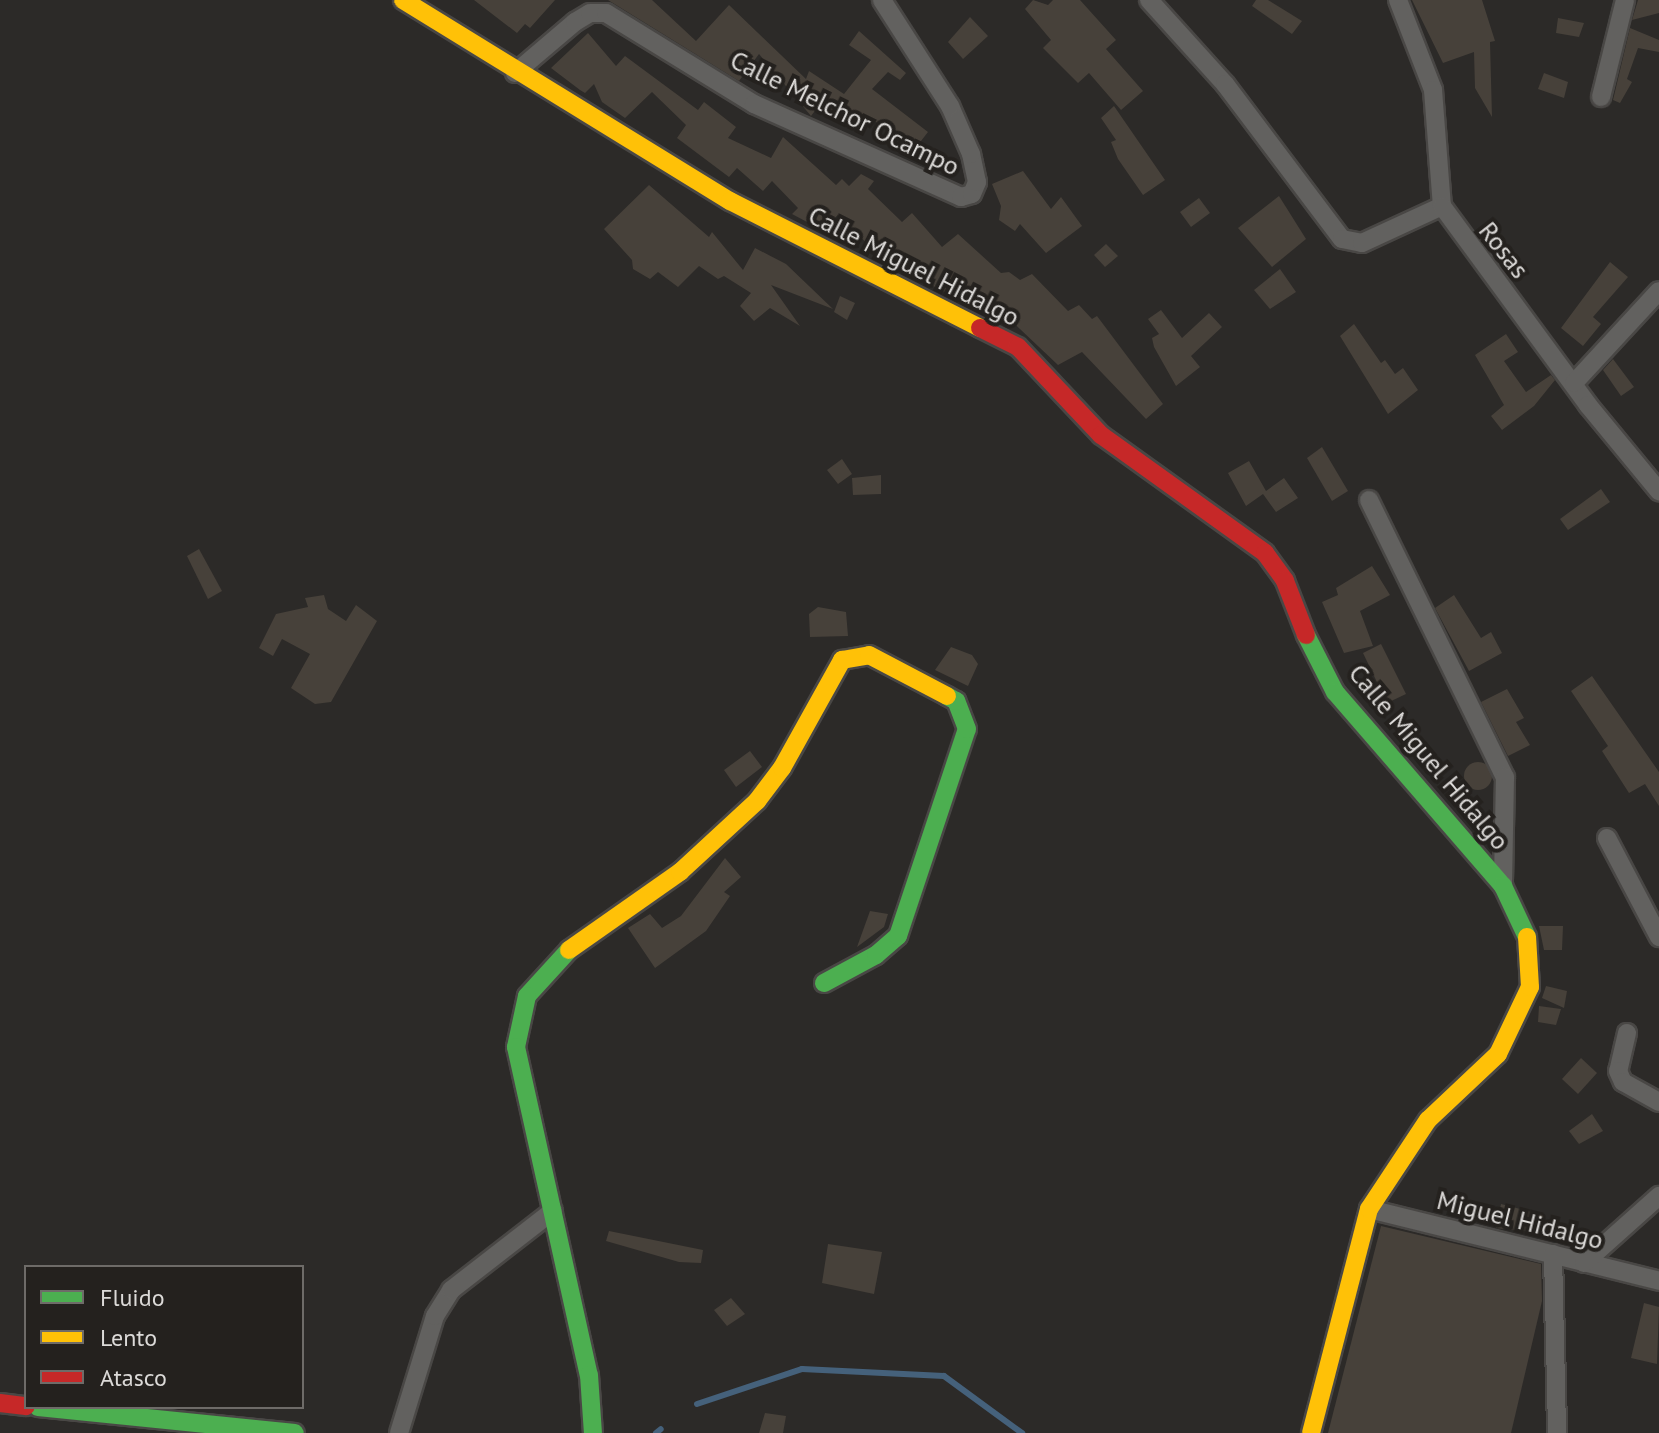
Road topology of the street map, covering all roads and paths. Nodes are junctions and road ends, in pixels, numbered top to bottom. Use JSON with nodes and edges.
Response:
{"nodes":[{"id":1,"x":403,"y":0,"type":"edge"},
{"id":2,"x":882,"y":0,"type":"edge"},
{"id":3,"x":1149,"y":0,"type":"edge"},
{"id":4,"x":1398,"y":0,"type":"edge"},
{"id":5,"x":1625,"y":0,"type":"edge"},
{"id":6,"x":515,"y":73,"type":"junction"},
{"id":7,"x":1601,"y":97,"type":"dead end"},
{"id":8,"x":1442,"y":206,"type":"junction"},
{"id":9,"x":1659,"y":291,"type":"edge"},
{"id":10,"x":1574,"y":383,"type":"junction"},
{"id":11,"x":1659,"y":491,"type":"edge"},
{"id":12,"x":1369,"y":500,"type":"dead end"},
{"id":13,"x":1607,"y":838,"type":"dead end"},
{"id":14,"x":1503,"y":886,"type":"junction"},
{"id":15,"x":1659,"y":937,"type":"edge"},
{"id":16,"x":824,"y":983,"type":"dead end"},
{"id":17,"x":1627,"y":1033,"type":"dead end"},
{"id":18,"x":1659,"y":1102,"type":"edge"},
{"id":19,"x":1659,"y":1196,"type":"edge"},
{"id":20,"x":1369,"y":1209,"type":"junction"},
{"id":21,"x":553,"y":1211,"type":"junction"},
{"id":22,"x":1553,"y":1254,"type":"junction"},
{"id":23,"x":1584,"y":1263,"type":"junction"},
{"id":24,"x":1659,"y":1281,"type":"edge"},
{"id":25,"x":0,"y":1403,"type":"edge"},
{"id":26,"x":24,"y":1406,"type":"edge"},
{"id":27,"x":58,"y":1409,"type":"edge"},
{"id":28,"x":295,"y":1433,"type":"edge"},
{"id":29,"x":399,"y":1433,"type":"edge"},
{"id":30,"x":593,"y":1433,"type":"edge"},
{"id":31,"x":1311,"y":1433,"type":"edge"},
{"id":32,"x":1557,"y":1433,"type":"edge"}],
"edges":[{"from":1,"to":6,"type":"street","name":"Calle Miguel Hidalgo"},
{"from":2,"to":6,"type":"street","name":"Calle Melchor Ocampo"},
{"from":3,"to":8,"type":"street"},
{"from":4,"to":8,"type":"street"},
{"from":5,"to":7,"type":"street"},
{"from":6,"to":14,"type":"street","name":"Calle Miguel Hidalgo"},
{"from":8,"to":10,"type":"street","name":"Rosas"},
{"from":9,"to":10,"type":"street"},
{"from":10,"to":11,"type":"street","name":"Rosas"},
{"from":12,"to":14,"type":"street","name":"Calle Miguel Hidalgo"},
{"from":13,"to":15,"type":"street"},
{"from":14,"to":20,"type":"street","name":"Calle Miguel Hidalgo"},
{"from":16,"to":21,"type":"street"},
{"from":17,"to":18,"type":"street"},
{"from":19,"to":23,"type":"street"},
{"from":20,"to":22,"type":"street","name":"Miguel Hidalgo"},
{"from":20,"to":31,"type":"street","name":"Calle Miguel Hidalgo"},
{"from":21,"to":29,"type":"street"},
{"from":21,"to":30,"type":"street"},
{"from":22,"to":23,"type":"street","name":"Miguel Hidalgo"},
{"from":22,"to":32,"type":"street"},
{"from":23,"to":24,"type":"street","name":"Miguel Hidalgo"},
{"from":25,"to":26,"type":"street"},
{"from":27,"to":28,"type":"street"}]}
